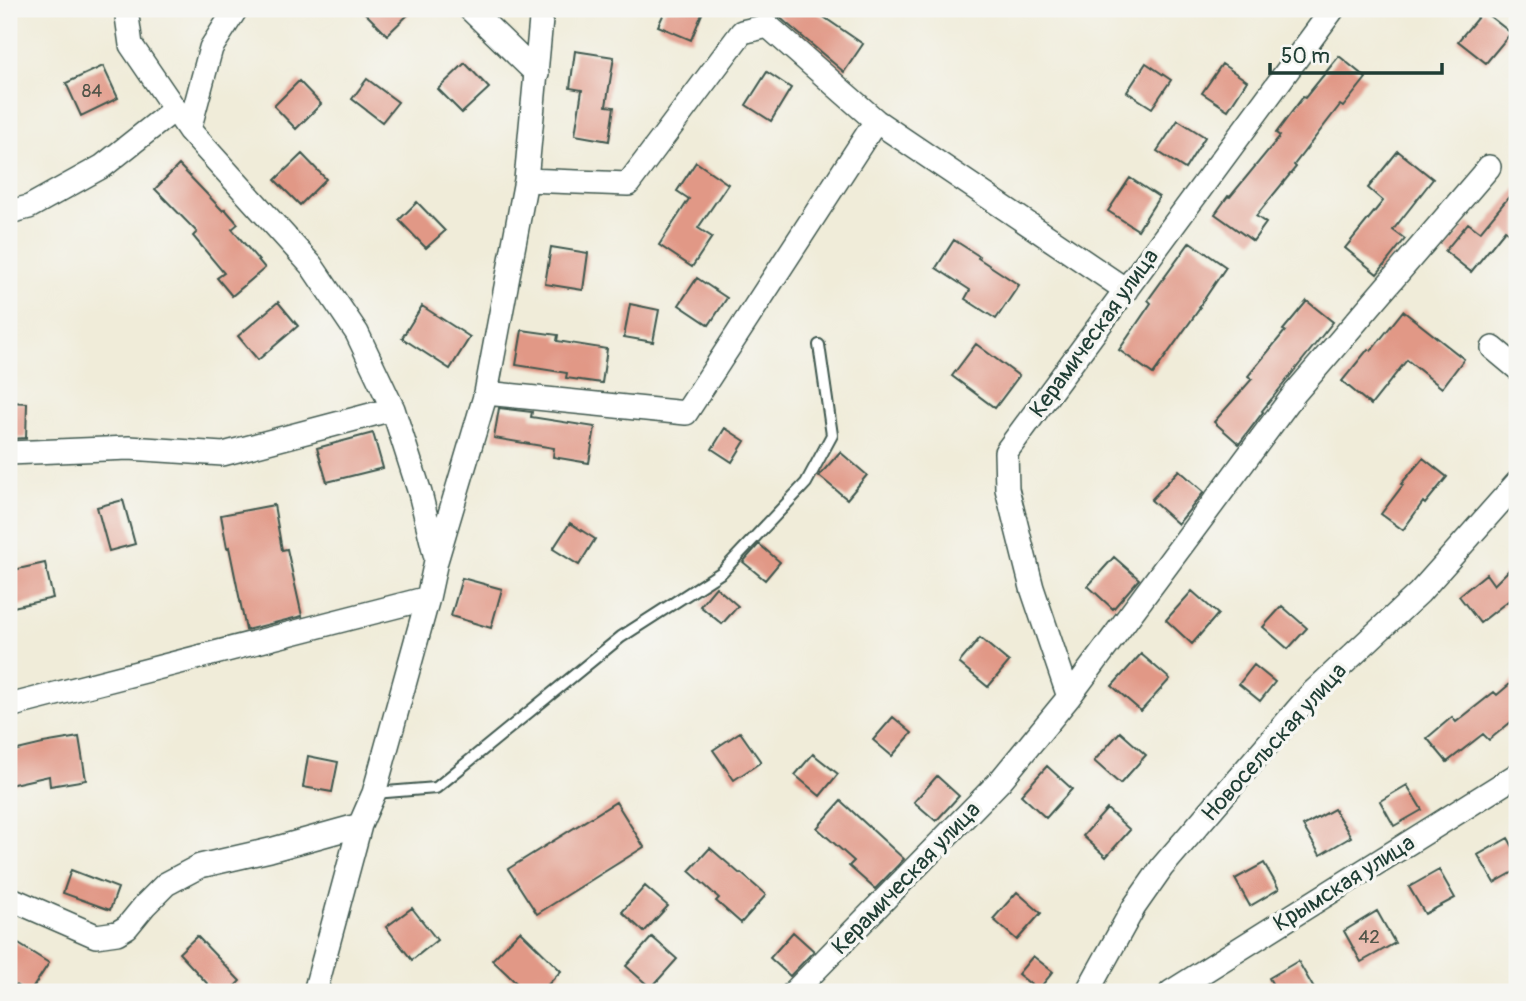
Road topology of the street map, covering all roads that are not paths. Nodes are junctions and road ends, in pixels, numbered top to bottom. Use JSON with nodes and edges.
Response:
{"nodes":[{"id":1,"x":126,"y":9,"type":"edge"},
{"id":2,"x":236,"y":9,"type":"edge"},
{"id":3,"x":470,"y":9,"type":"edge"},
{"id":4,"x":542,"y":9,"type":"edge"},
{"id":5,"x":1333,"y":9,"type":"edge"},
{"id":6,"x":537,"y":74,"type":"junction"},
{"id":7,"x":174,"y":109,"type":"junction"},
{"id":8,"x":876,"y":121,"type":"junction"},
{"id":9,"x":190,"y":131,"type":"junction"},
{"id":10,"x":1489,"y":167,"type":"dead end"},
{"id":11,"x":526,"y":180,"type":"junction"},
{"id":12,"x":9,"y":212,"type":"edge"},
{"id":13,"x":1126,"y":290,"type":"junction"},
{"id":14,"x":819,"y":345,"type":"dead end"},
{"id":15,"x":1493,"y":348,"type":"dead end"},
{"id":16,"x":1517,"y":368,"type":"edge"},
{"id":17,"x":486,"y":393,"type":"junction"},
{"id":18,"x":393,"y":409,"type":"junction"},
{"id":19,"x":9,"y":453,"type":"edge"},
{"id":20,"x":1517,"y":483,"type":"edge"},
{"id":21,"x":436,"y":561,"type":"junction"},
{"id":22,"x":428,"y":598,"type":"junction"},
{"id":23,"x":1069,"y":697,"type":"junction"},
{"id":24,"x":9,"y":706,"type":"edge"},
{"id":25,"x":1517,"y":775,"type":"edge"},
{"id":26,"x":374,"y":793,"type":"junction"},
{"id":27,"x":360,"y":825,"type":"junction"},
{"id":28,"x":9,"y":898,"type":"edge"},
{"id":29,"x":316,"y":992,"type":"edge"},
{"id":30,"x":794,"y":992,"type":"edge"},
{"id":31,"x":1087,"y":992,"type":"edge"},
{"id":32,"x":1171,"y":992,"type":"edge"}],
"edges":[{"from":1,"to":7,"type":"street"},
{"from":2,"to":9,"type":"street"},
{"from":3,"to":6,"type":"street"},
{"from":4,"to":6,"type":"street"},
{"from":5,"to":13,"type":"street","name":"Керамическая улица"},
{"from":6,"to":11,"type":"street"},
{"from":7,"to":9,"type":"street"},
{"from":7,"to":12,"type":"street"},
{"from":8,"to":11,"type":"street"},
{"from":8,"to":13,"type":"street"},
{"from":8,"to":17,"type":"street"},
{"from":9,"to":18,"type":"street"},
{"from":10,"to":23,"type":"street","name":"Керамическая улица"},
{"from":11,"to":17,"type":"street"},
{"from":13,"to":23,"type":"street","name":"Керамическая улица"},
{"from":14,"to":26,"type":"lane"},
{"from":15,"to":16,"type":"street"},
{"from":17,"to":21,"type":"street"},
{"from":18,"to":19,"type":"street"},
{"from":18,"to":21,"type":"street"},
{"from":20,"to":31,"type":"street","name":"Новосельская улица"},
{"from":21,"to":22,"type":"street"},
{"from":22,"to":24,"type":"street"},
{"from":22,"to":26,"type":"street"},
{"from":23,"to":30,"type":"street","name":"Керамическая улица"},
{"from":25,"to":32,"type":"street","name":"Крымская улица"},
{"from":26,"to":27,"type":"street"},
{"from":27,"to":28,"type":"street"},
{"from":27,"to":29,"type":"street"}]}
